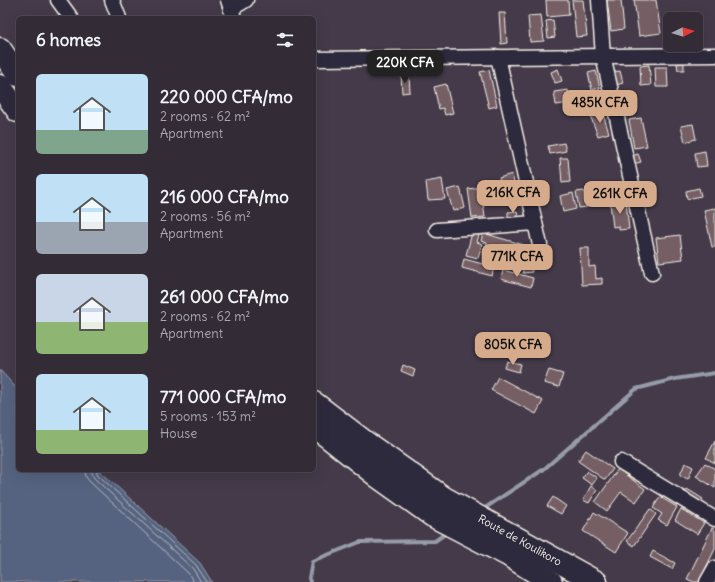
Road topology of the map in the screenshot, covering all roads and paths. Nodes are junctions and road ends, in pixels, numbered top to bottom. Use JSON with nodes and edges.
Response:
{"nodes":[{"id":1,"x":58,"y":0,"type":"edge"},
{"id":2,"x":112,"y":0,"type":"edge"},
{"id":3,"x":246,"y":0,"type":"edge"},
{"id":4,"x":599,"y":0,"type":"edge"},
{"id":5,"x":231,"y":9,"type":"edge"},
{"id":6,"x":69,"y":16,"type":"edge"},
{"id":7,"x":118,"y":16,"type":"edge"},
{"id":8,"x":0,"y":48,"type":"edge"},
{"id":9,"x":715,"y":55,"type":"edge"},
{"id":10,"x":603,"y":56,"type":"junction"},
{"id":11,"x":498,"y":57,"type":"junction"},
{"id":12,"x":316,"y":59,"type":"edge"},
{"id":13,"x":16,"y":72,"type":"edge"},
{"id":14,"x":0,"y":86,"type":"edge"},
{"id":15,"x":16,"y":108,"type":"edge"},
{"id":16,"x":535,"y":223,"type":"junction"},
{"id":17,"x":437,"y":230,"type":"dead end"},
{"id":18,"x":540,"y":245,"type":"dead end"},
{"id":19,"x":652,"y":273,"type":"dead end"},
{"id":20,"x":316,"y":405,"type":"edge"},
{"id":21,"x":316,"y":428,"type":"edge"},
{"id":22,"x":621,"y":462,"type":"dead end"},
{"id":23,"x":439,"y":507,"type":"junction"},
{"id":24,"x":715,"y":519,"type":"edge"},
{"id":25,"x":513,"y":547,"type":"junction"},
{"id":26,"x":715,"y":568,"type":"edge"},
{"id":27,"x":551,"y":582,"type":"edge"},
{"id":28,"x":596,"y":582,"type":"edge"},
{"id":29,"x":707,"y":582,"type":"edge"}],
"edges":[{"from":1,"to":6,"type":"street"},
{"from":2,"to":7,"type":"street"},
{"from":3,"to":5,"type":"street"},
{"from":4,"to":10,"type":"street"},
{"from":8,"to":13,"type":"main road"},
{"from":9,"to":10,"type":"street"},
{"from":10,"to":11,"type":"street"},
{"from":10,"to":19,"type":"street"},
{"from":11,"to":12,"type":"street"},
{"from":11,"to":16,"type":"street"},
{"from":14,"to":15,"type":"main road"},
{"from":16,"to":17,"type":"street"},
{"from":16,"to":18,"type":"street"},
{"from":20,"to":23,"type":"main road"},
{"from":21,"to":23,"type":"main road"},
{"from":22,"to":24,"type":"street"},
{"from":23,"to":25,"type":"main road","name":"Route de Koulikoro"},
{"from":25,"to":27,"type":"main road","name":"Route de Koulikoro"},
{"from":25,"to":28,"type":"main road","name":"Route de Koulikoro"},
{"from":26,"to":29,"type":"street"}]}
